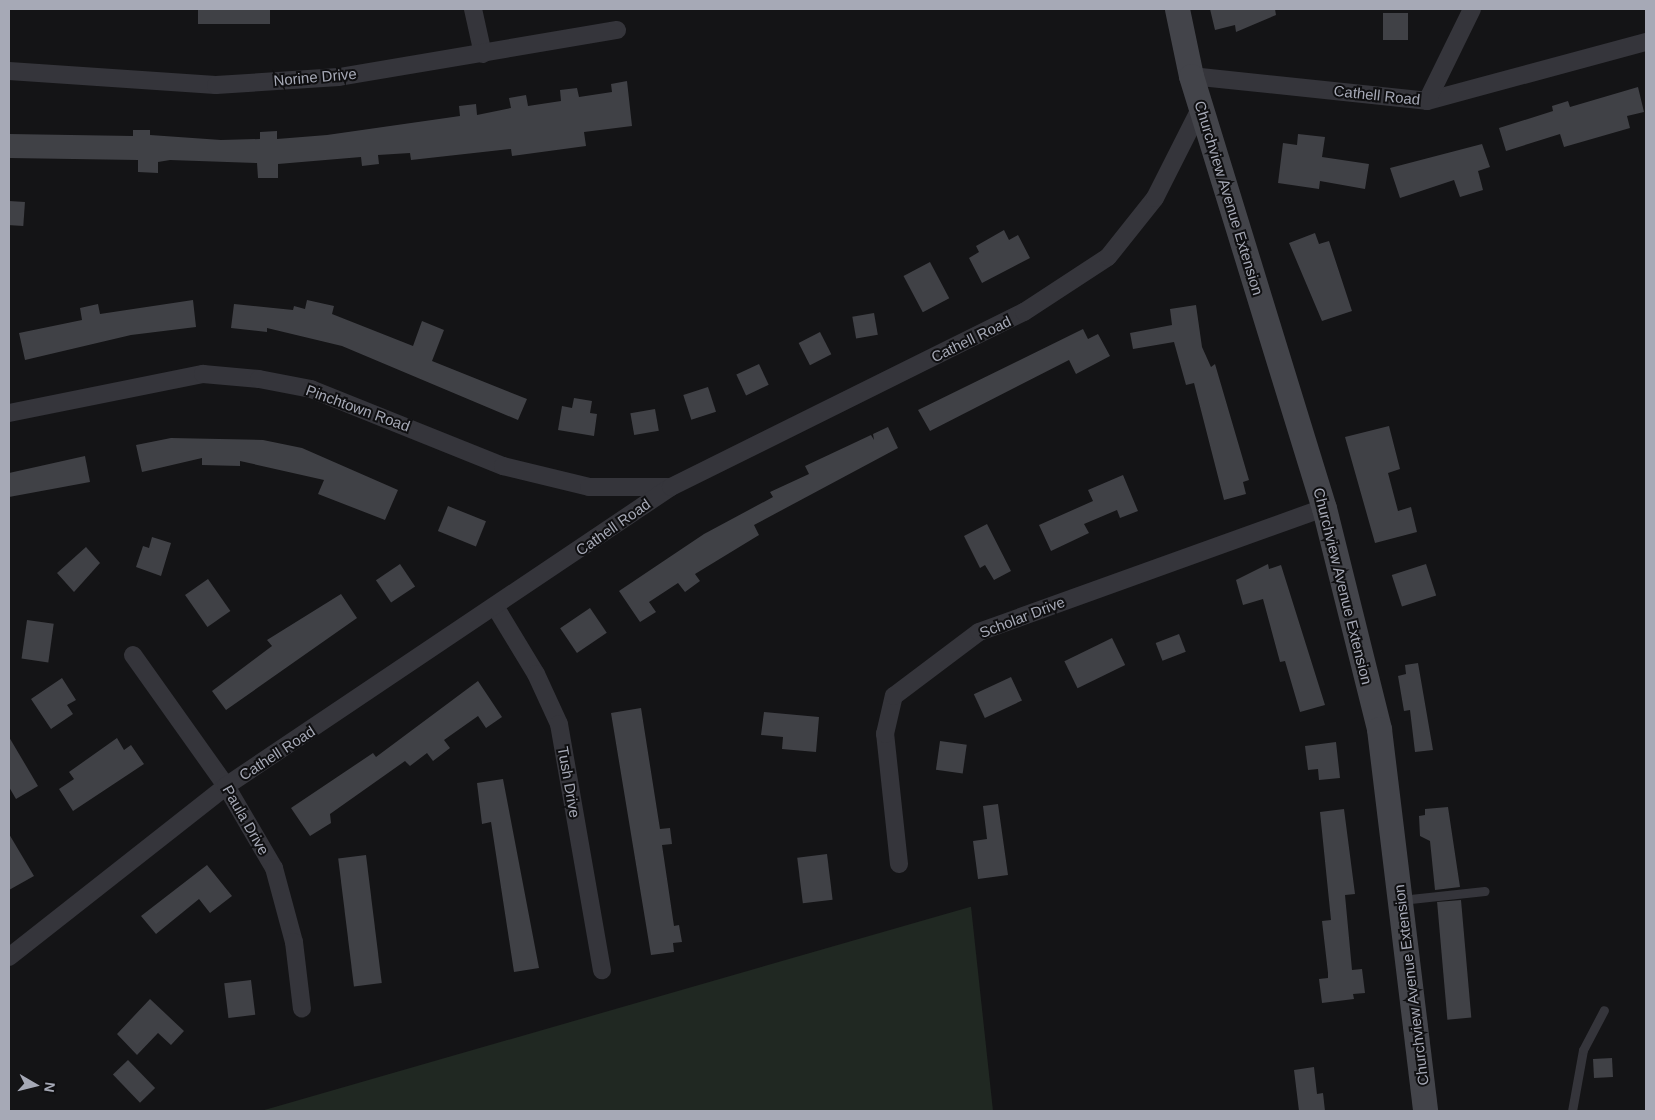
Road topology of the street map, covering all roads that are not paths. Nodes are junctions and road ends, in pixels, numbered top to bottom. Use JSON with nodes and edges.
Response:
{"nodes":[{"id":1,"x":473,"y":9,"type":"edge"},
{"id":2,"x":1177,"y":9,"type":"edge"},
{"id":3,"x":1472,"y":9,"type":"edge"},
{"id":4,"x":617,"y":30,"type":"dead end"},
{"id":5,"x":1646,"y":42,"type":"edge"},
{"id":6,"x":483,"y":54,"type":"junction"},
{"id":7,"x":9,"y":71,"type":"edge"},
{"id":8,"x":1191,"y":76,"type":"junction"},
{"id":9,"x":1427,"y":101,"type":"junction"},
{"id":10,"x":1201,"y":106,"type":"junction"},
{"id":11,"x":9,"y":413,"type":"edge"},
{"id":12,"x":671,"y":487,"type":"junction"},
{"id":13,"x":1324,"y":508,"type":"junction"},
{"id":14,"x":496,"y":608,"type":"junction"},
{"id":15,"x":133,"y":656,"type":"dead end"},
{"id":16,"x":226,"y":786,"type":"junction"},
{"id":17,"x":899,"y":864,"type":"dead end"},
{"id":18,"x":1485,"y":891,"type":"dead end"},
{"id":19,"x":1401,"y":900,"type":"junction"},
{"id":20,"x":9,"y":958,"type":"edge"},
{"id":21,"x":602,"y":970,"type":"dead end"},
{"id":22,"x":302,"y":1009,"type":"dead end"},
{"id":23,"x":1604,"y":1010,"type":"dead end"},
{"id":24,"x":1425,"y":1111,"type":"edge"},
{"id":25,"x":1572,"y":1111,"type":"edge"}],
"edges":[{"from":1,"to":6,"type":"street"},
{"from":2,"to":8,"type":"street","name":"Churchview Avenue Extension"},
{"from":3,"to":9,"type":"street"},
{"from":4,"to":6,"type":"street","name":"Norine Drive"},
{"from":5,"to":9,"type":"street","name":"Cathell Road"},
{"from":6,"to":7,"type":"street","name":"Norine Drive"},
{"from":8,"to":9,"type":"street","name":"Cathell Road"},
{"from":8,"to":10,"type":"street","name":"Churchview Avenue Extension"},
{"from":10,"to":12,"type":"street","name":"Cathell Road"},
{"from":10,"to":13,"type":"street","name":"Churchview Avenue Extension"},
{"from":11,"to":12,"type":"street","name":"Pinchtown Road"},
{"from":12,"to":14,"type":"street","name":"Cathell Road"},
{"from":13,"to":17,"type":"street","name":"Scholar Drive"},
{"from":13,"to":19,"type":"street","name":"Churchview Avenue Extension"},
{"from":14,"to":16,"type":"street","name":"Cathell Road"},
{"from":14,"to":21,"type":"street","name":"Tush Drive"},
{"from":15,"to":16,"type":"street","name":"Paula Drive"},
{"from":16,"to":20,"type":"street","name":"Cathell Road"},
{"from":16,"to":22,"type":"street","name":"Paula Drive"},
{"from":18,"to":19,"type":"lane"},
{"from":19,"to":24,"type":"street","name":"Churchview Avenue Extension"},
{"from":23,"to":25,"type":"lane"}]}
